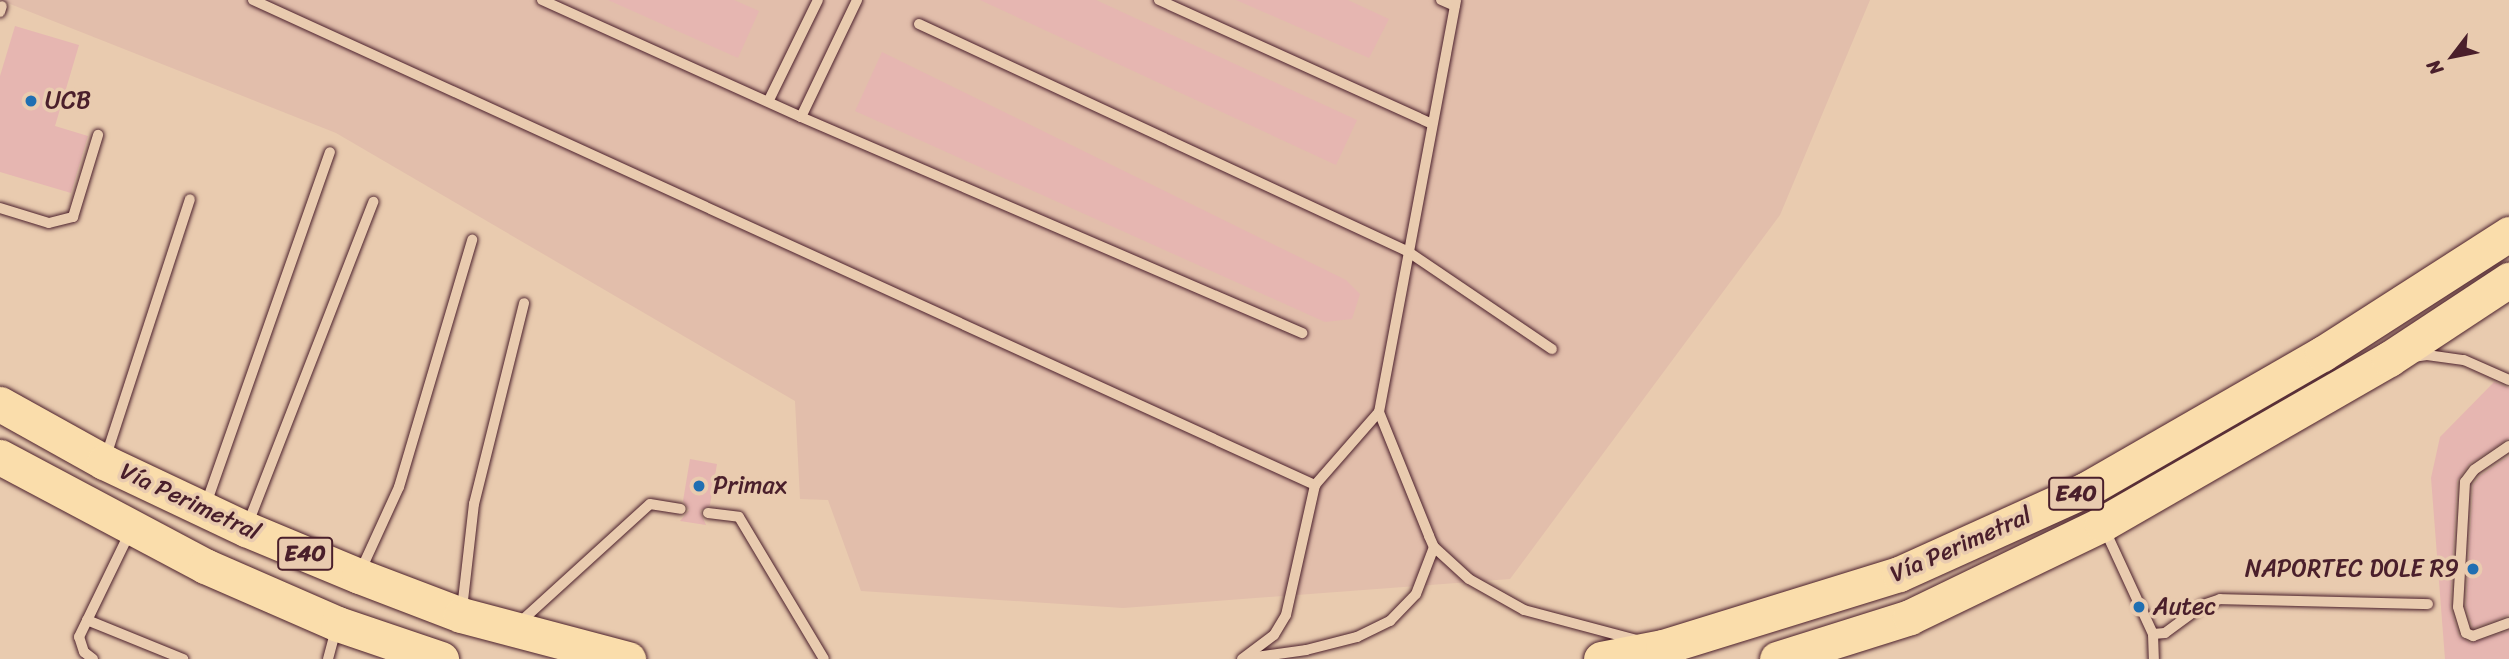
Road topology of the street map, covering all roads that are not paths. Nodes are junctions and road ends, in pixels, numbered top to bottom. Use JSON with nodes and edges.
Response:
{"nodes":[{"id":1,"x":253,"y":0,"type":"edge"},
{"id":2,"x":542,"y":0,"type":"edge"},
{"id":3,"x":818,"y":0,"type":"edge"},
{"id":4,"x":857,"y":0,"type":"edge"},
{"id":5,"x":1158,"y":0,"type":"edge"},
{"id":6,"x":1441,"y":0,"type":"edge"},
{"id":7,"x":1456,"y":3,"type":"edge"},
{"id":8,"x":919,"y":24,"type":"dead end"},
{"id":9,"x":769,"y":100,"type":"junction"},
{"id":10,"x":802,"y":117,"type":"junction"},
{"id":11,"x":1432,"y":124,"type":"junction"},
{"id":12,"x":98,"y":135,"type":"dead end"},
{"id":13,"x":330,"y":152,"type":"dead end"},
{"id":14,"x":190,"y":199,"type":"dead end"},
{"id":15,"x":373,"y":202,"type":"dead end"},
{"id":16,"x":0,"y":208,"type":"edge"},
{"id":17,"x":2509,"y":234,"type":"edge"},
{"id":18,"x":472,"y":240,"type":"dead end"},
{"id":19,"x":1407,"y":251,"type":"junction"},
{"id":20,"x":2509,"y":280,"type":"edge"},
{"id":21,"x":524,"y":303,"type":"dead end"},
{"id":22,"x":1302,"y":333,"type":"dead end"},
{"id":23,"x":1552,"y":349,"type":"dead end"},
{"id":24,"x":2389,"y":359,"type":"junction"},
{"id":25,"x":2509,"y":380,"type":"edge"},
{"id":26,"x":0,"y":404,"type":"edge"},
{"id":27,"x":1379,"y":412,"type":"junction"},
{"id":28,"x":2509,"y":446,"type":"edge"},
{"id":29,"x":0,"y":457,"type":"edge"},
{"id":30,"x":104,"y":462,"type":"junction"},
{"id":31,"x":1315,"y":485,"type":"junction"},
{"id":32,"x":204,"y":509,"type":"junction"},
{"id":33,"x":681,"y":509,"type":"dead end"},
{"id":34,"x":708,"y":513,"type":"dead end"},
{"id":35,"x":2102,"y":524,"type":"junction"},
{"id":36,"x":246,"y":528,"type":"junction"},
{"id":37,"x":131,"y":529,"type":"junction"},
{"id":38,"x":1434,"y":547,"type":"junction"},
{"id":39,"x":359,"y":576,"type":"junction"},
{"id":40,"x":2428,"y":604,"type":"dead end"},
{"id":41,"x":461,"y":615,"type":"junction"},
{"id":42,"x":87,"y":620,"type":"junction"},
{"id":43,"x":2509,"y":622,"type":"edge"},
{"id":44,"x":338,"y":624,"type":"junction"},
{"id":45,"x":513,"y":629,"type":"junction"},
{"id":46,"x":2153,"y":634,"type":"junction"},
{"id":47,"x":1664,"y":647,"type":"junction"},
{"id":48,"x":93,"y":659,"type":"edge"},
{"id":49,"x":183,"y":659,"type":"edge"},
{"id":50,"x":328,"y":659,"type":"edge"},
{"id":51,"x":441,"y":659,"type":"edge"},
{"id":52,"x":628,"y":659,"type":"edge"},
{"id":53,"x":824,"y":659,"type":"edge"},
{"id":54,"x":1245,"y":659,"type":"edge"},
{"id":55,"x":1601,"y":659,"type":"edge"},
{"id":56,"x":1777,"y":659,"type":"edge"},
{"id":57,"x":2154,"y":659,"type":"edge"}],
"edges":[{"from":1,"to":31,"type":"lane"},
{"from":2,"to":9,"type":"lane"},
{"from":3,"to":9,"type":"lane"},
{"from":4,"to":10,"type":"lane"},
{"from":5,"to":11,"type":"lane"},
{"from":6,"to":7,"type":"lane"},
{"from":7,"to":11,"type":"lane"},
{"from":8,"to":19,"type":"lane"},
{"from":9,"to":10,"type":"lane"},
{"from":10,"to":22,"type":"lane"},
{"from":11,"to":19,"type":"lane"},
{"from":12,"to":16,"type":"lane"},
{"from":13,"to":32,"type":"lane"},
{"from":14,"to":30,"type":"lane"},
{"from":15,"to":36,"type":"lane"},
{"from":17,"to":47,"type":"highway","name":"Vía Perimetral","number":"E40"},
{"from":18,"to":39,"type":"lane"},
{"from":19,"to":23,"type":"lane"},
{"from":19,"to":27,"type":"lane"},
{"from":20,"to":24,"type":"highway","name":"Vía Perimetral","number":"E40"},
{"from":21,"to":41,"type":"lane"},
{"from":24,"to":25,"type":"lane"},
{"from":24,"to":35,"type":"highway","name":"Vía Perimetral","number":"E40"},
{"from":26,"to":30,"type":"highway","name":"Vía Perimetral","number":"E40"},
{"from":27,"to":31,"type":"lane"},
{"from":27,"to":38,"type":"lane"},
{"from":28,"to":43,"type":"lane"},
{"from":29,"to":37,"type":"highway","name":"Vía Perimetral","number":"E40"},
{"from":30,"to":32,"type":"highway","name":"Vía Perimetral","number":"E40"},
{"from":31,"to":54,"type":"lane"},
{"from":32,"to":36,"type":"highway","name":"Vía Perimetral","number":"E40"},
{"from":33,"to":45,"type":"lane"},
{"from":34,"to":53,"type":"lane"},
{"from":35,"to":46,"type":"lane"},
{"from":35,"to":56,"type":"highway","name":"Vía Perimetral","number":"E40"},
{"from":36,"to":39,"type":"highway","name":"Vía Perimetral","number":"E40"},
{"from":37,"to":42,"type":"lane"},
{"from":37,"to":44,"type":"highway","name":"Vía Perimetral","number":"E40"},
{"from":38,"to":47,"type":"lane"},
{"from":38,"to":54,"type":"lane"},
{"from":39,"to":41,"type":"highway","name":"Vía Perimetral","number":"E40"},
{"from":40,"to":46,"type":"lane"},
{"from":41,"to":45,"type":"highway","name":"Vía Perimetral","number":"E40"},
{"from":42,"to":48,"type":"lane"},
{"from":42,"to":49,"type":"lane"},
{"from":44,"to":50,"type":"lane"},
{"from":44,"to":51,"type":"highway","name":"Vía Perimetral","number":"E40"},
{"from":45,"to":52,"type":"highway","name":"Vía Perimetral","number":"E40"},
{"from":46,"to":57,"type":"lane"},
{"from":47,"to":55,"type":"highway","name":"Vía Perimetral","number":"E40"}]}
